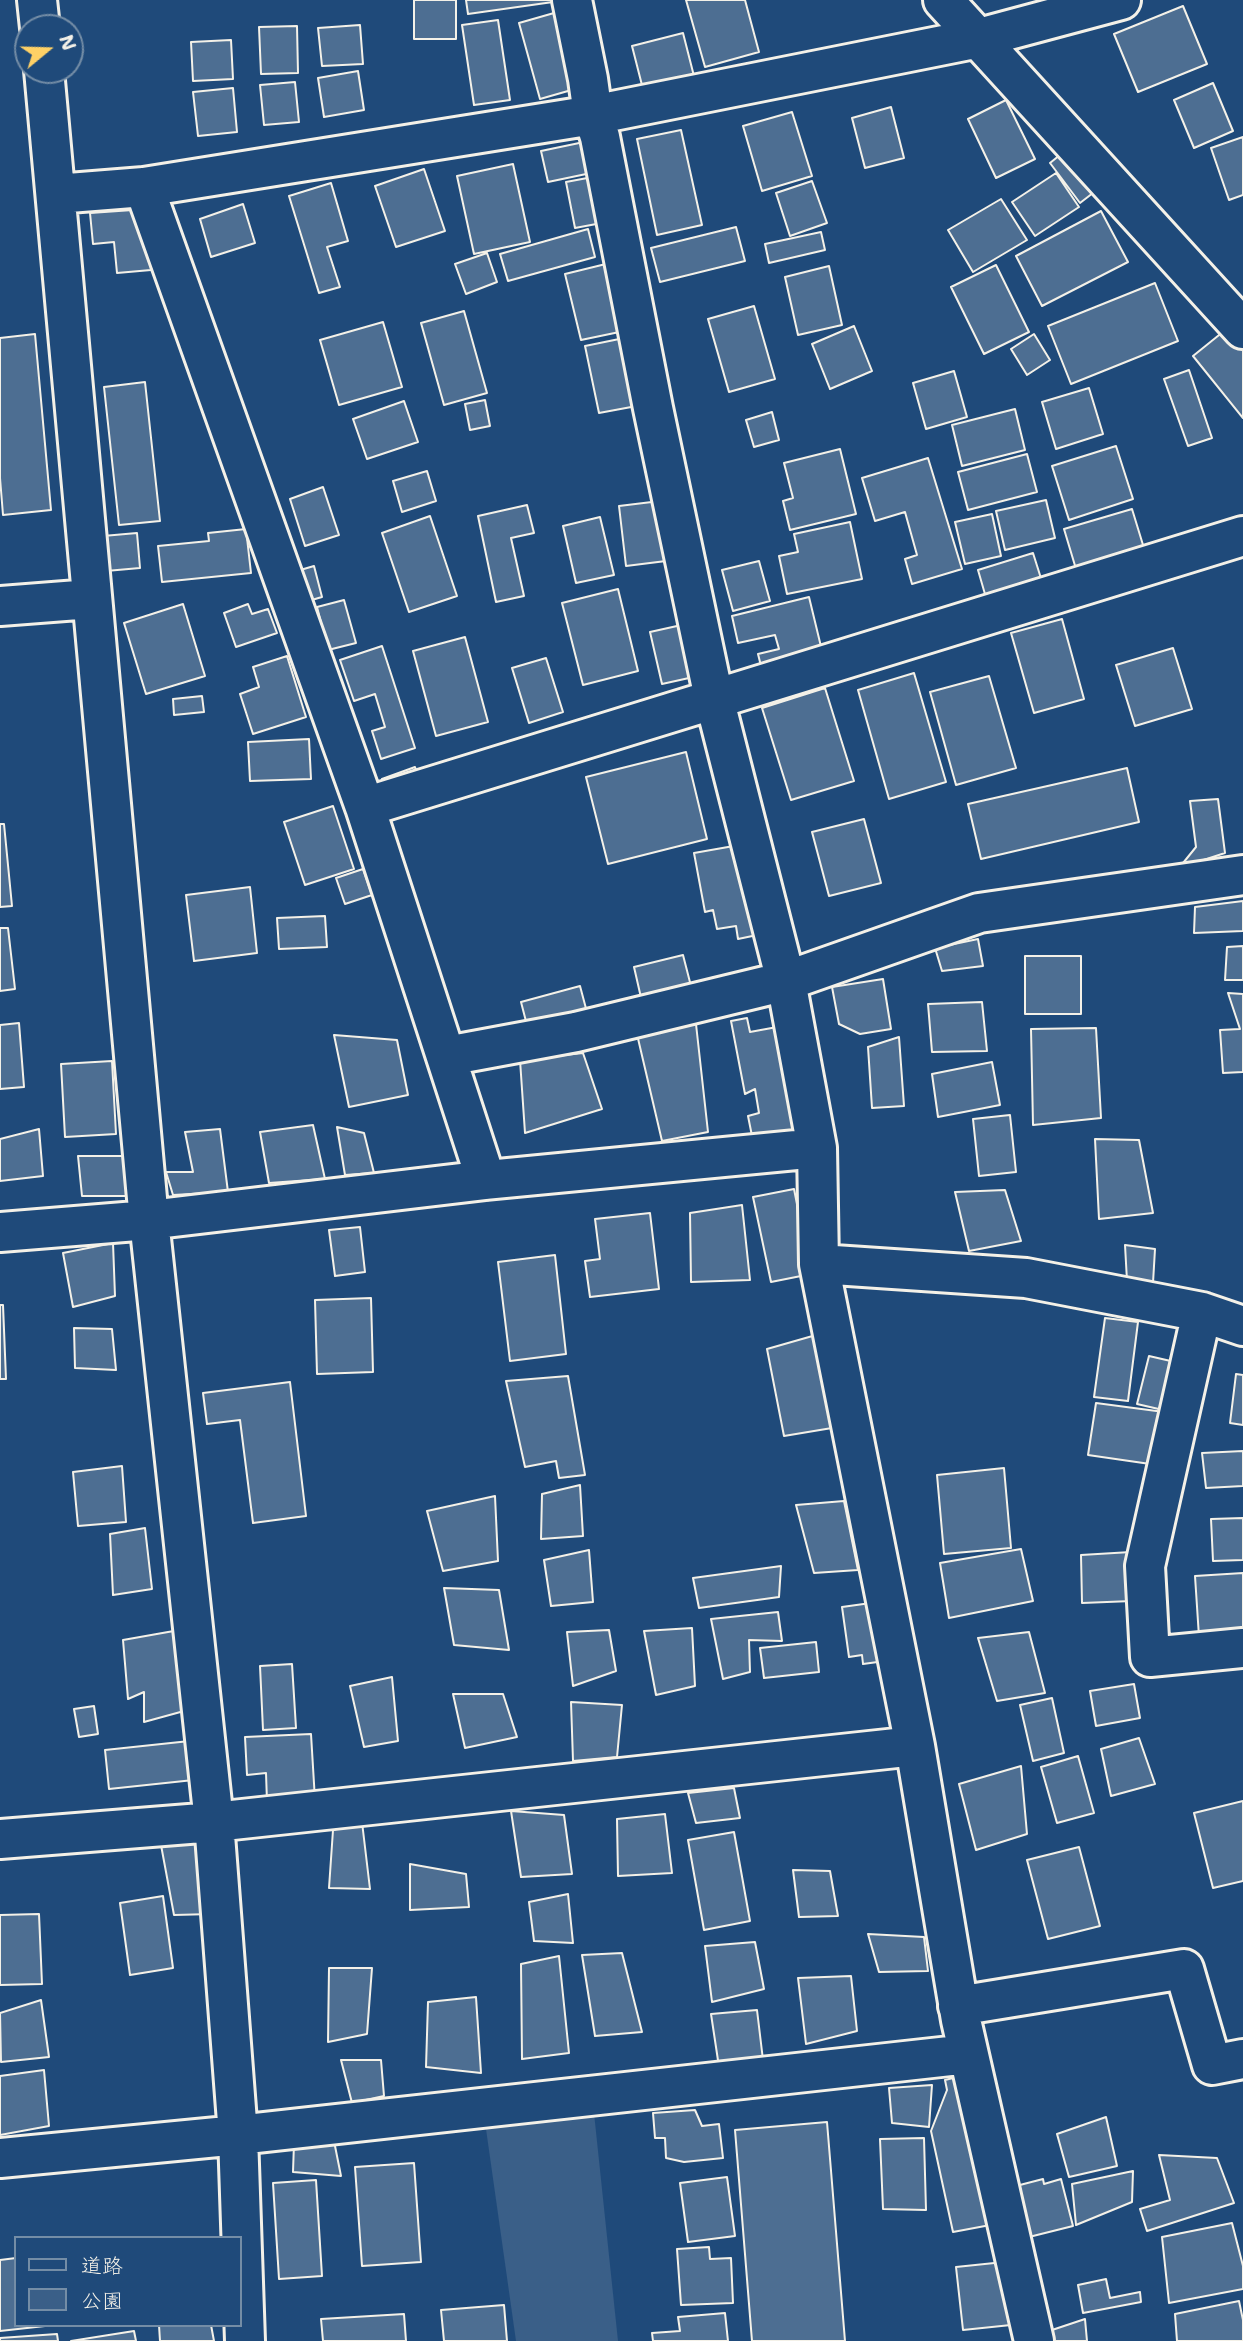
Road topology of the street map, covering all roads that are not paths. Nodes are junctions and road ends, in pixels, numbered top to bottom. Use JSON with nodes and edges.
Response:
{"nodes":[{"id":1,"x":572,"y":0,"type":"edge"},
{"id":2,"x":943,"y":0,"type":"edge"},
{"id":3,"x":1121,"y":0,"type":"edge"},
{"id":4,"x":979,"y":38,"type":"junction"},
{"id":5,"x":45,"y":84,"type":"edge"},
{"id":6,"x":593,"y":115,"type":"junction"},
{"id":7,"x":144,"y":187,"type":"junction"},
{"id":8,"x":56,"y":194,"type":"junction"},
{"id":9,"x":1243,"y":329,"type":"edge"},
{"id":10,"x":1243,"y":536,"type":"edge"},
{"id":11,"x":91,"y":599,"type":"junction"},
{"id":12,"x":0,"y":606,"type":"edge"},
{"id":13,"x":713,"y":698,"type":"junction"},
{"id":14,"x":365,"y":807,"type":"junction"},
{"id":15,"x":1243,"y":875,"type":"edge"},
{"id":16,"x":786,"y":981,"type":"junction"},
{"id":17,"x":447,"y":1056,"type":"junction"},
{"id":18,"x":817,"y":1148,"type":"junction"},
{"id":19,"x":486,"y":1180,"type":"junction"},
{"id":20,"x":149,"y":1220,"type":"junction"},
{"id":21,"x":0,"y":1232,"type":"edge"},
{"id":22,"x":819,"y":1264,"type":"junction"},
{"id":23,"x":1202,"y":1312,"type":"junction"},
{"id":24,"x":1243,"y":1326,"type":"edge"},
{"id":25,"x":1243,"y":1648,"type":"edge"},
{"id":26,"x":915,"y":1746,"type":"junction"},
{"id":27,"x":214,"y":1822,"type":"junction"},
{"id":28,"x":0,"y":1839,"type":"edge"},
{"id":29,"x":958,"y":2006,"type":"junction"},
{"id":30,"x":968,"y":2054,"type":"junction"},
{"id":31,"x":1243,"y":2059,"type":"edge"},
{"id":32,"x":239,"y":2135,"type":"junction"},
{"id":33,"x":0,"y":2158,"type":"edge"},
{"id":34,"x":242,"y":2236,"type":"edge"},
{"id":35,"x":242,"y":2238,"type":"edge"},
{"id":36,"x":245,"y":2341,"type":"edge"},
{"id":37,"x":1034,"y":2341,"type":"edge"}],
"edges":[{"from":1,"to":6,"type":"street"},
{"from":2,"to":4,"type":"street"},
{"from":3,"to":4,"type":"street"},
{"from":4,"to":6,"type":"street"},
{"from":4,"to":9,"type":"street"},
{"from":5,"to":8,"type":"street"},
{"from":6,"to":7,"type":"street"},
{"from":6,"to":13,"type":"street"},
{"from":7,"to":8,"type":"street"},
{"from":7,"to":14,"type":"street"},
{"from":8,"to":11,"type":"street"},
{"from":10,"to":13,"type":"street"},
{"from":11,"to":12,"type":"street"},
{"from":11,"to":20,"type":"street"},
{"from":13,"to":14,"type":"street"},
{"from":13,"to":16,"type":"street"},
{"from":14,"to":17,"type":"street"},
{"from":15,"to":16,"type":"street"},
{"from":16,"to":17,"type":"street"},
{"from":16,"to":18,"type":"street"},
{"from":17,"to":19,"type":"street"},
{"from":18,"to":19,"type":"street"},
{"from":18,"to":22,"type":"street"},
{"from":19,"to":20,"type":"street"},
{"from":20,"to":21,"type":"street"},
{"from":20,"to":27,"type":"street"},
{"from":22,"to":23,"type":"street"},
{"from":22,"to":26,"type":"street"},
{"from":23,"to":24,"type":"street"},
{"from":23,"to":25,"type":"street"},
{"from":26,"to":27,"type":"street"},
{"from":26,"to":29,"type":"street"},
{"from":27,"to":28,"type":"street"},
{"from":27,"to":32,"type":"street"},
{"from":29,"to":30,"type":"street"},
{"from":29,"to":31,"type":"street"},
{"from":30,"to":32,"type":"street"},
{"from":30,"to":37,"type":"street"},
{"from":32,"to":33,"type":"street"},
{"from":32,"to":34,"type":"street"},
{"from":35,"to":36,"type":"street"}]}
